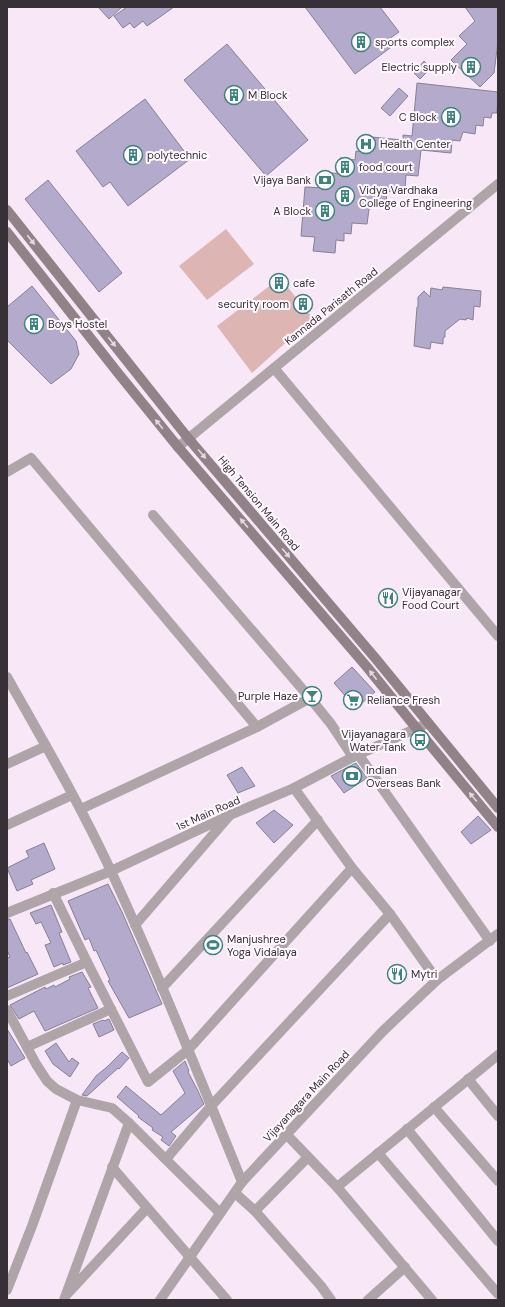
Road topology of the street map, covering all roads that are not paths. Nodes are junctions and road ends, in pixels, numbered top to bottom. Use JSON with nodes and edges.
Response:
{"nodes":[{"id":1,"x":498,"y":184,"type":"edge"},
{"id":2,"x":7,"y":210,"type":"edge"},
{"id":3,"x":7,"y":232,"type":"edge"},
{"id":4,"x":274,"y":368,"type":"junction"},
{"id":5,"x":188,"y":438,"type":"junction"},
{"id":6,"x":178,"y":447,"type":"junction"},
{"id":7,"x":7,"y":472,"type":"edge"},
{"id":8,"x":153,"y":515,"type":"dead end"},
{"id":9,"x":498,"y":636,"type":"edge"},
{"id":10,"x":7,"y":676,"type":"edge"},
{"id":11,"x":10,"y":690,"type":"edge"},
{"id":12,"x":310,"y":698,"type":"junction"},
{"id":13,"x":428,"y":724,"type":"junction"},
{"id":14,"x":257,"y":726,"type":"junction"},
{"id":15,"x":417,"y":730,"type":"junction"},
{"id":16,"x":46,"y":746,"type":"junction"},
{"id":17,"x":356,"y":756,"type":"junction"},
{"id":18,"x":7,"y":764,"type":"edge"},
{"id":19,"x":294,"y":788,"type":"junction"},
{"id":20,"x":72,"y":795,"type":"junction"},
{"id":21,"x":498,"y":808,"type":"edge"},
{"id":22,"x":81,"y":809,"type":"junction"},
{"id":23,"x":230,"y":815,"type":"junction"},
{"id":24,"x":318,"y":820,"type":"junction"},
{"id":25,"x":7,"y":825,"type":"edge"},
{"id":26,"x":498,"y":827,"type":"edge"},
{"id":27,"x":352,"y":868,"type":"junction"},
{"id":28,"x":111,"y":871,"type":"junction"},
{"id":29,"x":53,"y":893,"type":"junction"},
{"id":30,"x":7,"y":913,"type":"edge"},
{"id":31,"x":390,"y":914,"type":"junction"},
{"id":32,"x":135,"y":925,"type":"junction"},
{"id":33,"x":498,"y":934,"type":"edge"},
{"id":34,"x":490,"y":941,"type":"junction"},
{"id":35,"x":87,"y":962,"type":"junction"},
{"id":36,"x":437,"y":980,"type":"junction"},
{"id":37,"x":162,"y":988,"type":"junction"},
{"id":38,"x":7,"y":996,"type":"edge"},
{"id":39,"x":111,"y":1009,"type":"junction"},
{"id":40,"x":7,"y":1010,"type":"edge"},
{"id":41,"x":28,"y":1047,"type":"junction"},
{"id":42,"x":188,"y":1050,"type":"junction"},
{"id":43,"x":498,"y":1056,"type":"edge"},
{"id":44,"x":468,"y":1079,"type":"junction"},
{"id":45,"x":77,"y":1100,"type":"junction"},
{"id":46,"x":211,"y":1106,"type":"junction"},
{"id":47,"x":434,"y":1107,"type":"junction"},
{"id":48,"x":498,"y":1116,"type":"edge"},
{"id":49,"x":129,"y":1123,"type":"junction"},
{"id":50,"x":407,"y":1129,"type":"junction"},
{"id":51,"x":286,"y":1135,"type":"junction"},
{"id":52,"x":378,"y":1153,"type":"junction"},
{"id":53,"x":308,"y":1157,"type":"junction"},
{"id":54,"x":166,"y":1159,"type":"junction"},
{"id":55,"x":112,"y":1167,"type":"junction"},
{"id":56,"x":242,"y":1182,"type":"junction"},
{"id":57,"x":498,"y":1182,"type":"edge"},
{"id":58,"x":337,"y":1188,"type":"junction"},
{"id":59,"x":235,"y":1193,"type":"junction"},
{"id":60,"x":148,"y":1208,"type":"junction"},
{"id":61,"x":255,"y":1212,"type":"junction"},
{"id":62,"x":220,"y":1213,"type":"junction"},
{"id":63,"x":498,"y":1241,"type":"edge"},
{"id":64,"x":190,"y":1258,"type":"junction"},
{"id":65,"x":405,"y":1267,"type":"junction"},
{"id":66,"x":7,"y":1290,"type":"edge"},
{"id":67,"x":498,"y":1294,"type":"edge"},
{"id":68,"x":65,"y":1298,"type":"edge"},
{"id":69,"x":160,"y":1300,"type":"edge"},
{"id":70,"x":227,"y":1300,"type":"edge"},
{"id":71,"x":331,"y":1300,"type":"edge"},
{"id":72,"x":368,"y":1300,"type":"edge"},
{"id":73,"x":432,"y":1300,"type":"edge"}],
"edges":[{"from":1,"to":4,"type":"street","name":"Kannada Parisath Road"},
{"from":2,"to":5,"type":"main road","name":"High Tension Main Road","one_way":true},
{"from":6,"to":3,"type":"main road","one_way":true},
{"from":4,"to":5,"type":"street","name":"Kannada Parisath Road"},
{"from":4,"to":9,"type":"street"},
{"from":5,"to":6,"type":"street","name":"Kannada Parisath Road"},
{"from":5,"to":13,"type":"main road","name":"High Tension Main Road","one_way":true},
{"from":15,"to":6,"type":"main road","one_way":true},
{"from":7,"to":14,"type":"street"},
{"from":8,"to":12,"type":"street"},
{"from":10,"to":11,"type":"street"},
{"from":11,"to":16,"type":"street"},
{"from":12,"to":14,"type":"street"},
{"from":12,"to":17,"type":"street"},
{"from":13,"to":15,"type":"street","name":"1st Main Road"},
{"from":13,"to":21,"type":"main road","name":"High Tension Main Road"},
{"from":14,"to":22,"type":"street"},
{"from":15,"to":17,"type":"street","name":"1st Main Road"},
{"from":26,"to":15,"type":"main road","one_way":true},
{"from":16,"to":18,"type":"street"},
{"from":16,"to":20,"type":"street"},
{"from":17,"to":19,"type":"street","name":"1st Main Road"},
{"from":17,"to":34,"type":"street"},
{"from":19,"to":23,"type":"street","name":"1st Main Road"},
{"from":19,"to":24,"type":"street"},
{"from":20,"to":22,"type":"street"},
{"from":20,"to":25,"type":"street"},
{"from":22,"to":28,"type":"street"},
{"from":23,"to":28,"type":"street","name":"1st Main Road"},
{"from":23,"to":32,"type":"street"},
{"from":24,"to":27,"type":"street"},
{"from":24,"to":37,"type":"street"},
{"from":27,"to":31,"type":"street"},
{"from":27,"to":42,"type":"street"},
{"from":28,"to":29,"type":"street","name":"1st Main Road"},
{"from":28,"to":32,"type":"street"},
{"from":29,"to":30,"type":"street","name":"1st Main Road"},
{"from":29,"to":35,"type":"street"},
{"from":31,"to":36,"type":"street"},
{"from":31,"to":46,"type":"street"},
{"from":32,"to":37,"type":"street"},
{"from":33,"to":34,"type":"street","name":"Vijayanagara Main Road"},
{"from":34,"to":36,"type":"street","name":"Vijayanagara Main Road"},
{"from":35,"to":38,"type":"street"},
{"from":35,"to":39,"type":"street"},
{"from":36,"to":51,"type":"street","name":"Vijayanagara Main Road"},
{"from":37,"to":42,"type":"street"},
{"from":39,"to":41,"type":"street"},
{"from":39,"to":42,"type":"street"},
{"from":40,"to":41,"type":"street"},
{"from":41,"to":45,"type":"street"},
{"from":42,"to":46,"type":"street"},
{"from":43,"to":44,"type":"street"},
{"from":44,"to":47,"type":"street"},
{"from":44,"to":48,"type":"street"},
{"from":45,"to":49,"type":"street"},
{"from":45,"to":66,"type":"street"},
{"from":46,"to":54,"type":"street"},
{"from":46,"to":56,"type":"street"},
{"from":47,"to":50,"type":"street"},
{"from":47,"to":57,"type":"street"},
{"from":49,"to":54,"type":"street"},
{"from":49,"to":55,"type":"street"},
{"from":50,"to":52,"type":"street"},
{"from":50,"to":63,"type":"street"},
{"from":51,"to":53,"type":"street"},
{"from":51,"to":56,"type":"street","name":"Vijayanagara Main Road"},
{"from":52,"to":58,"type":"street"},
{"from":52,"to":67,"type":"street"},
{"from":53,"to":58,"type":"street"},
{"from":53,"to":61,"type":"street"},
{"from":54,"to":62,"type":"street"},
{"from":55,"to":60,"type":"street"},
{"from":55,"to":68,"type":"street"},
{"from":56,"to":59,"type":"street","name":"Vijayanagara Main Road"},
{"from":58,"to":65,"type":"street"},
{"from":59,"to":61,"type":"street"},
{"from":59,"to":62,"type":"street","name":"Vijayanagara Main Road"},
{"from":60,"to":64,"type":"street"},
{"from":60,"to":68,"type":"street"},
{"from":61,"to":71,"type":"street"},
{"from":62,"to":64,"type":"street","name":"Vijayanagara Main Road"},
{"from":64,"to":69,"type":"street","name":"Vijayanagara Main Road"},
{"from":64,"to":70,"type":"street"},
{"from":65,"to":72,"type":"street"},
{"from":65,"to":73,"type":"street"}]}
